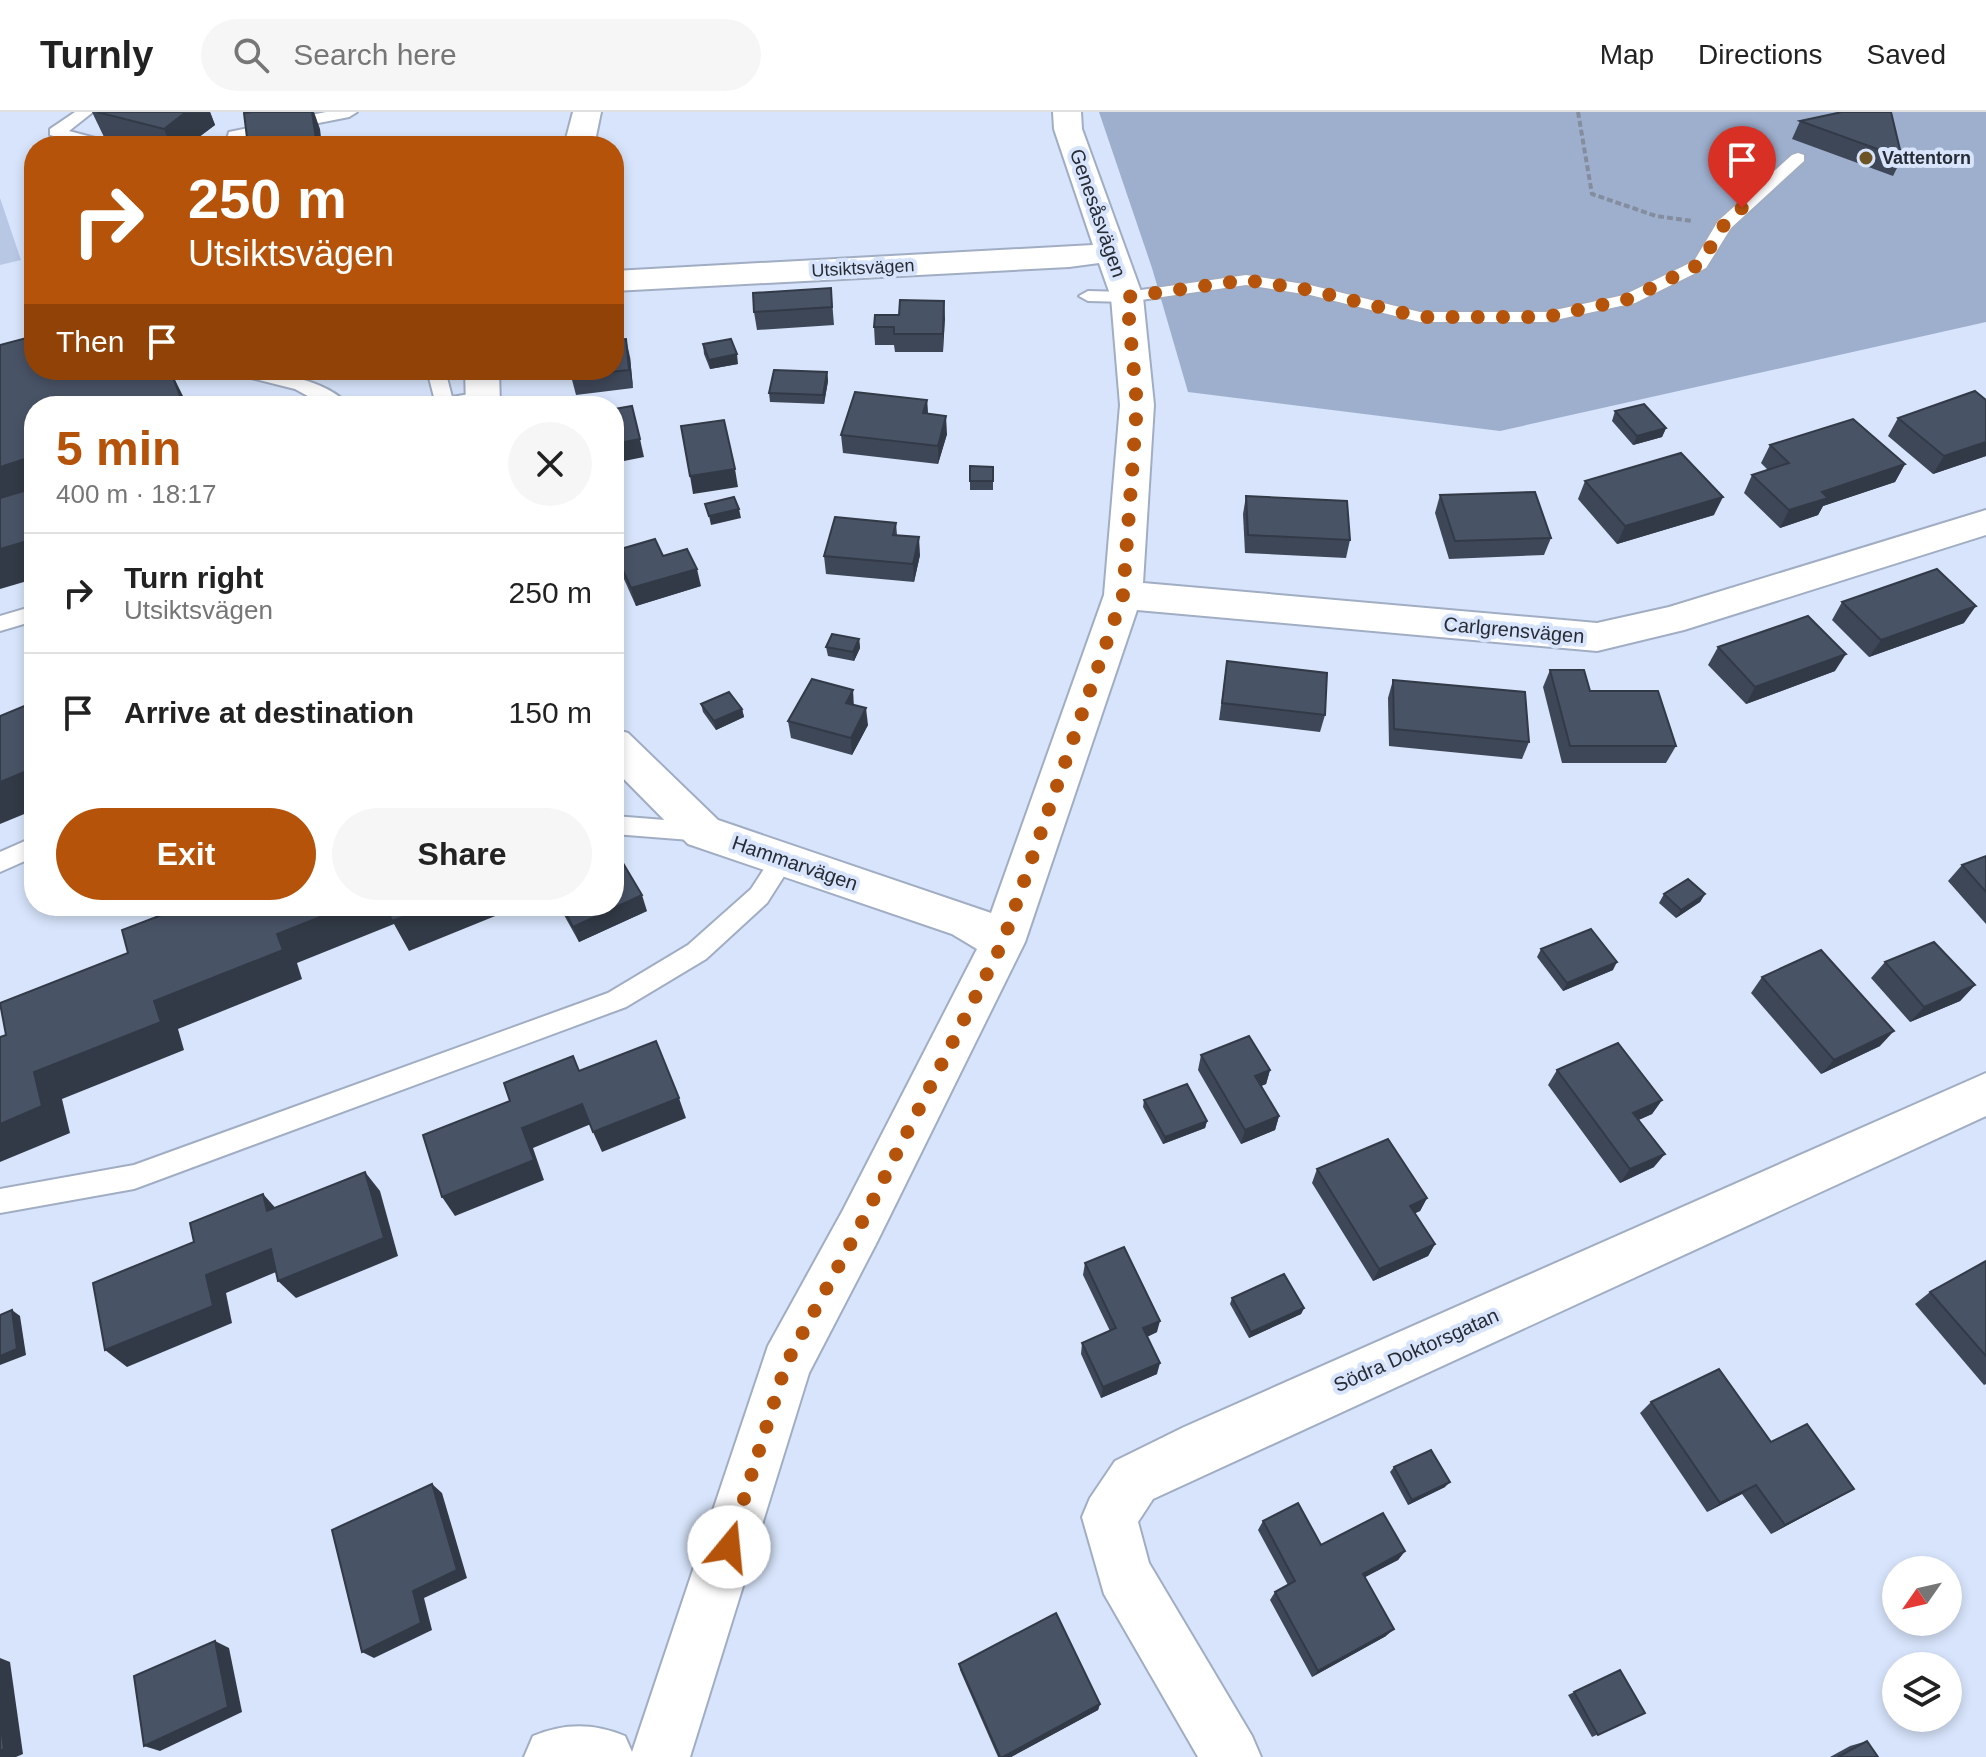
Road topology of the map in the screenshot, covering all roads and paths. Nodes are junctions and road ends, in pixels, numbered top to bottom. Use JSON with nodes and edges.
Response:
{"nodes":[{"id":1,"x":85,"y":112,"type":"edge"},
{"id":2,"x":349,"y":112,"type":"edge"},
{"id":3,"x":587,"y":112,"type":"edge"},
{"id":4,"x":1067,"y":112,"type":"edge"},
{"id":5,"x":1578,"y":112,"type":"edge"},
{"id":6,"x":71,"y":136,"type":"edge"},
{"id":7,"x":235,"y":136,"type":"edge"},
{"id":8,"x":581,"y":136,"type":"edge"},
{"id":9,"x":1798,"y":158,"type":"dead end"},
{"id":10,"x":1724,"y":225,"type":"junction"},
{"id":11,"x":1111,"y":252,"type":"junction"},
{"id":12,"x":624,"y":280,"type":"edge"},
{"id":13,"x":1108,"y":297,"type":"junction"},
{"id":14,"x":281,"y":380,"type":"edge"},
{"id":15,"x":295,"y":380,"type":"edge"},
{"id":16,"x":301,"y":385,"type":"junction"},
{"id":17,"x":321,"y":396,"type":"edge"},
{"id":18,"x":1986,"y":522,"type":"edge"},
{"id":19,"x":1123,"y":595,"type":"junction"},
{"id":20,"x":24,"y":616,"type":"edge"},
{"id":21,"x":0,"y":624,"type":"edge"},
{"id":22,"x":624,"y":754,"type":"edge"},
{"id":23,"x":624,"y":826,"type":"edge"},
{"id":24,"x":703,"y":832,"type":"junction"},
{"id":25,"x":24,"y":851,"type":"edge"},
{"id":26,"x":783,"y":859,"type":"junction"},
{"id":27,"x":0,"y":863,"type":"edge"},
{"id":28,"x":1003,"y":942,"type":"junction"},
{"id":29,"x":1986,"y":1094,"type":"edge"},
{"id":30,"x":0,"y":1201,"type":"edge"},
{"id":31,"x":554,"y":1757,"type":"edge"},
{"id":32,"x":604,"y":1757,"type":"edge"},
{"id":33,"x":660,"y":1757,"type":"edge"},
{"id":34,"x":1231,"y":1757,"type":"edge"}],
"edges":[{"from":1,"to":6,"type":"lane"},
{"from":2,"to":7,"type":"lane"},
{"from":3,"to":8,"type":"street"},
{"from":4,"to":11,"type":"street","name":"Genesåsvägen"},
{"from":5,"to":10,"type":"path"},
{"from":9,"to":10,"type":"lane"},
{"from":10,"to":13,"type":"lane"},
{"from":11,"to":12,"type":"street","name":"Utsiktsvägen"},
{"from":11,"to":13,"type":"street","name":"Genesåsvägen"},
{"from":13,"to":19,"type":"street","name":"Genesåsvägen"},
{"from":14,"to":16,"type":"lane"},
{"from":15,"to":16,"type":"lane"},
{"from":16,"to":17,"type":"lane"},
{"from":18,"to":19,"type":"street","name":"Carlgrensvägen"},
{"from":19,"to":28,"type":"street","name":"Genesåsvägen"},
{"from":20,"to":21,"type":"lane"},
{"from":22,"to":24,"type":"street","name":"Hammarvägen"},
{"from":23,"to":24,"type":"lane"},
{"from":24,"to":26,"type":"street","name":"Hammarvägen"},
{"from":25,"to":27,"type":"lane"},
{"from":26,"to":28,"type":"street","name":"Hammarvägen"},
{"from":26,"to":30,"type":"lane"},
{"from":28,"to":33,"type":"street","name":"Genesåsvägen"},
{"from":29,"to":34,"type":"street","name":"Södra Doktorsgatan"},
{"from":31,"to":32,"type":"street"}]}
